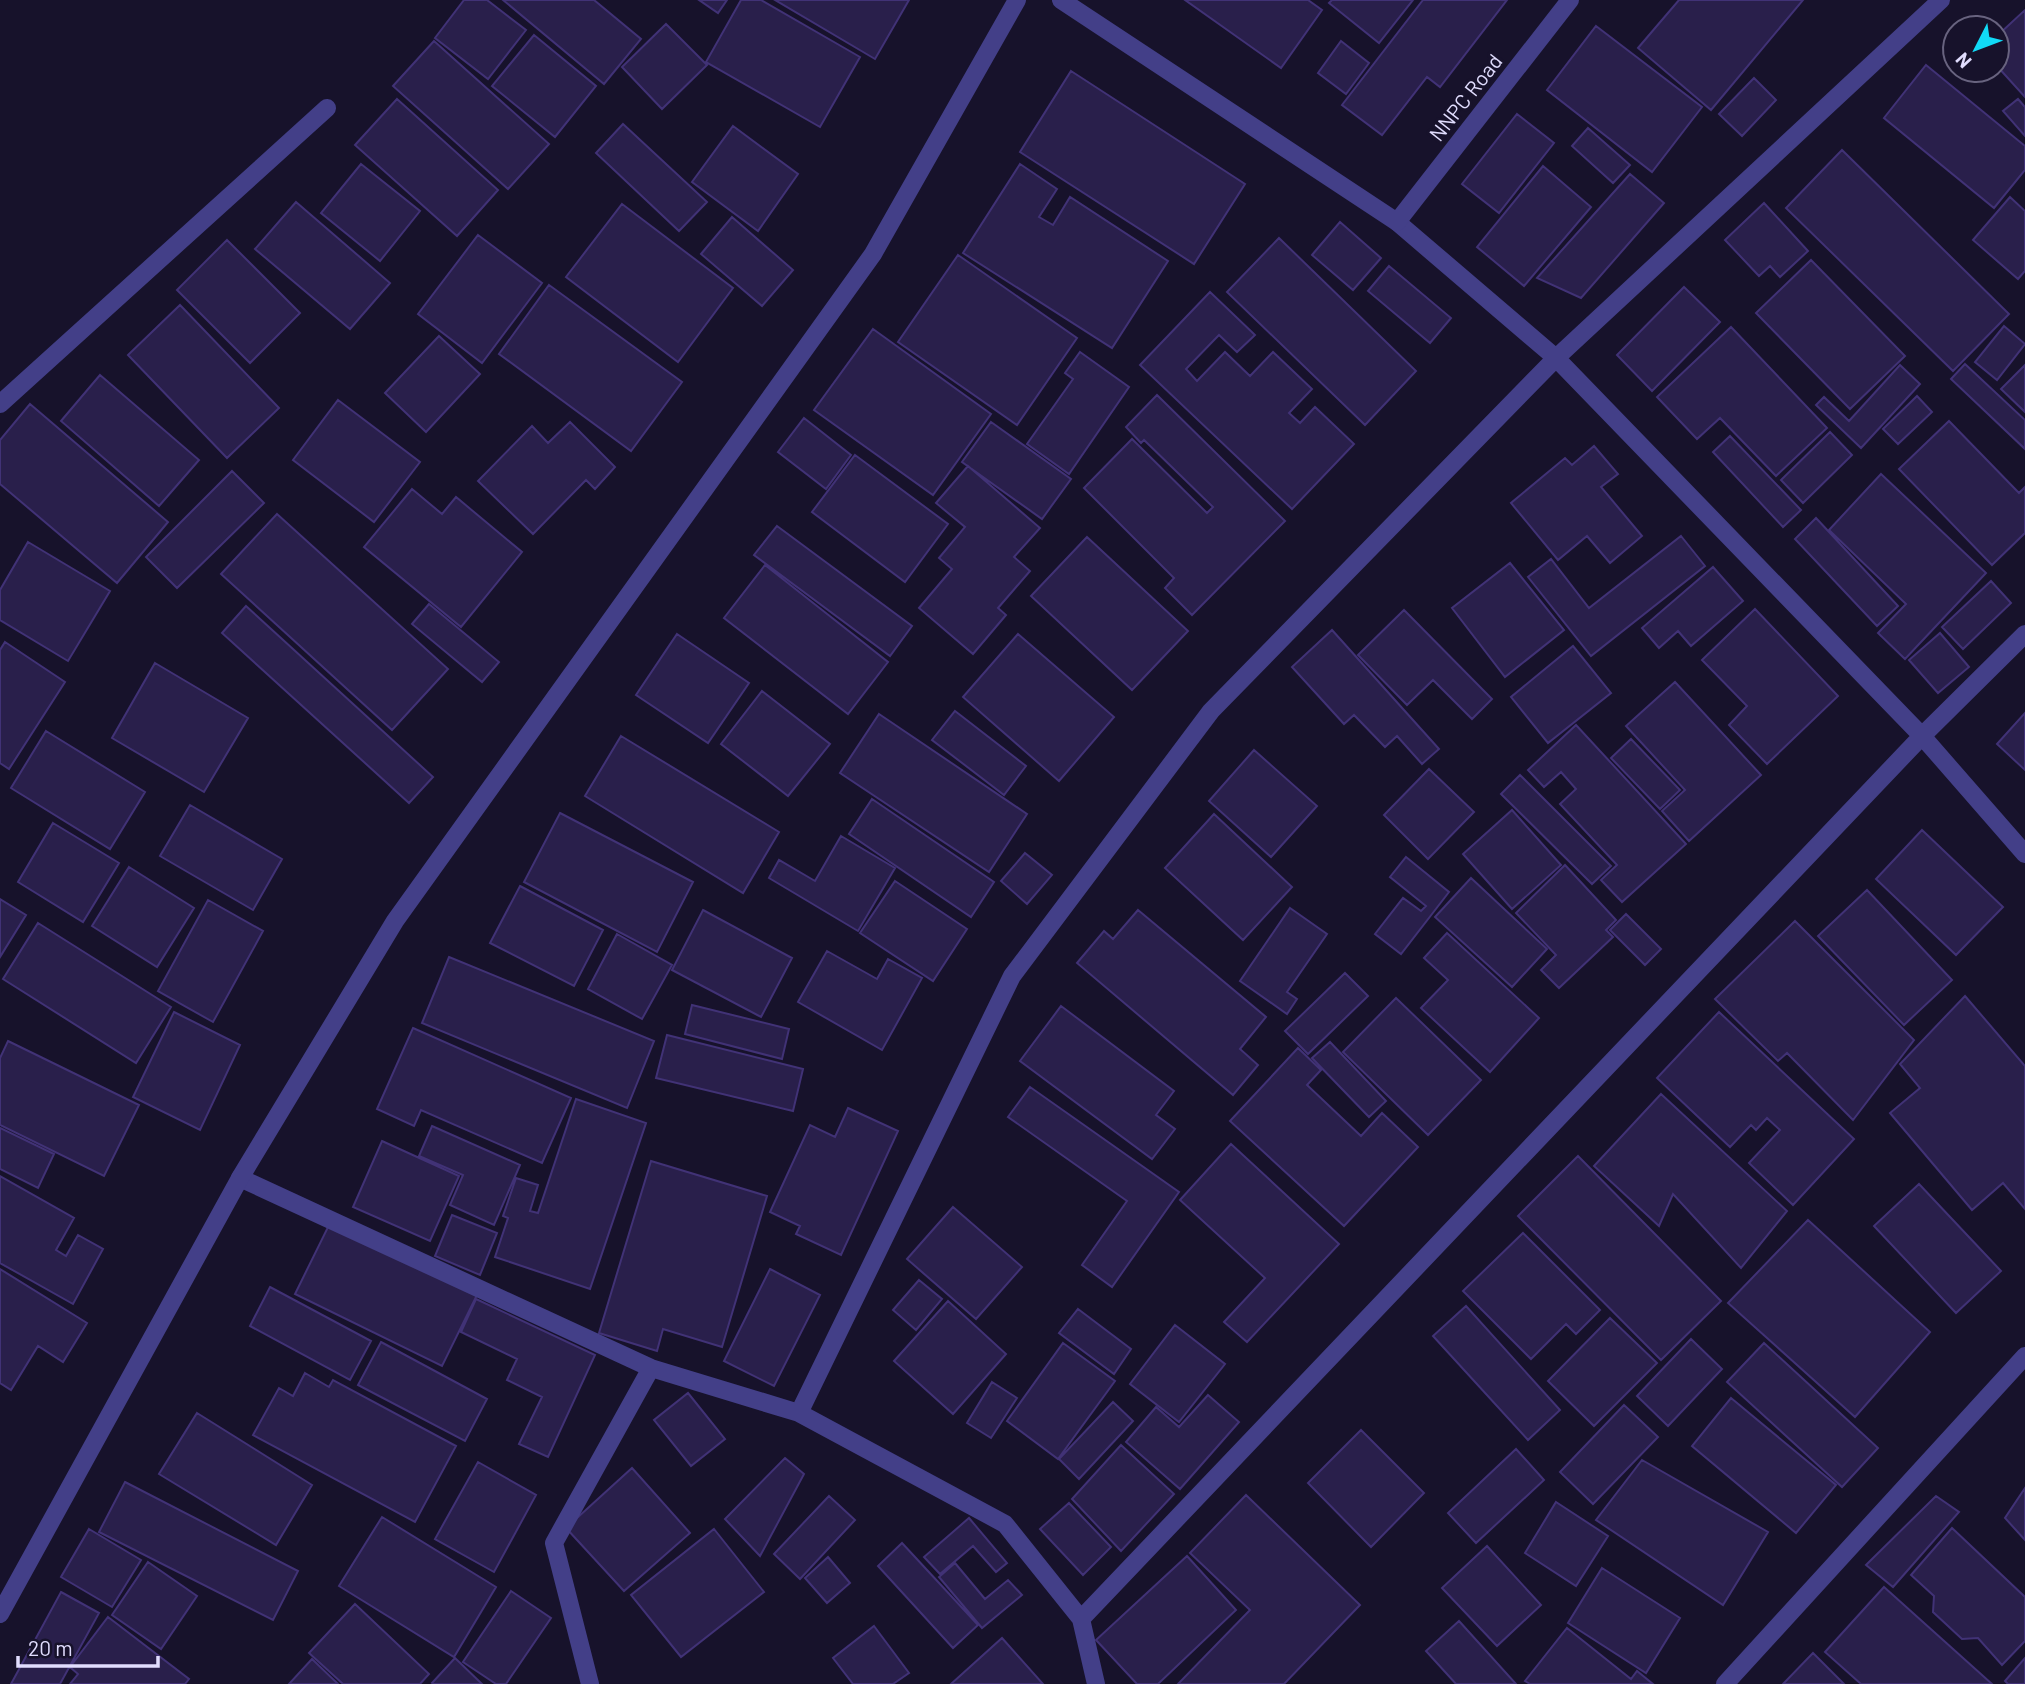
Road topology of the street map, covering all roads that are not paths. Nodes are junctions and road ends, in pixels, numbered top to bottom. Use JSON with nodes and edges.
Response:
{"nodes":[{"id":1,"x":1017,"y":0,"type":"edge"},
{"id":2,"x":1061,"y":0,"type":"edge"},
{"id":3,"x":1570,"y":0,"type":"edge"},
{"id":4,"x":1941,"y":0,"type":"edge"},
{"id":5,"x":327,"y":108,"type":"dead end"},
{"id":6,"x":1397,"y":222,"type":"junction"},
{"id":7,"x":1556,"y":358,"type":"junction"},
{"id":8,"x":0,"y":404,"type":"edge"},
{"id":9,"x":2025,"y":634,"type":"edge"},
{"id":10,"x":1923,"y":736,"type":"junction"},
{"id":11,"x":2025,"y":854,"type":"edge"},
{"id":12,"x":240,"y":1178,"type":"junction"},
{"id":13,"x":2025,"y":1356,"type":"edge"},
{"id":14,"x":651,"y":1368,"type":"junction"},
{"id":15,"x":799,"y":1413,"type":"junction"},
{"id":16,"x":0,"y":1614,"type":"edge"},
{"id":17,"x":1081,"y":1619,"type":"junction"},
{"id":18,"x":590,"y":1684,"type":"edge"},
{"id":19,"x":1096,"y":1684,"type":"edge"},
{"id":20,"x":1724,"y":1684,"type":"edge"}],
"edges":[{"from":1,"to":12,"type":"street"},
{"from":2,"to":6,"type":"street"},
{"from":3,"to":6,"type":"street","name":"NNPC Road"},
{"from":4,"to":7,"type":"street"},
{"from":5,"to":8,"type":"street"},
{"from":6,"to":7,"type":"street"},
{"from":7,"to":10,"type":"street"},
{"from":7,"to":15,"type":"street"},
{"from":9,"to":10,"type":"street"},
{"from":10,"to":11,"type":"street"},
{"from":10,"to":17,"type":"street"},
{"from":12,"to":14,"type":"street"},
{"from":12,"to":16,"type":"street"},
{"from":13,"to":20,"type":"street"},
{"from":14,"to":15,"type":"street"},
{"from":14,"to":18,"type":"street"},
{"from":15,"to":17,"type":"street"},
{"from":17,"to":19,"type":"street"}]}
